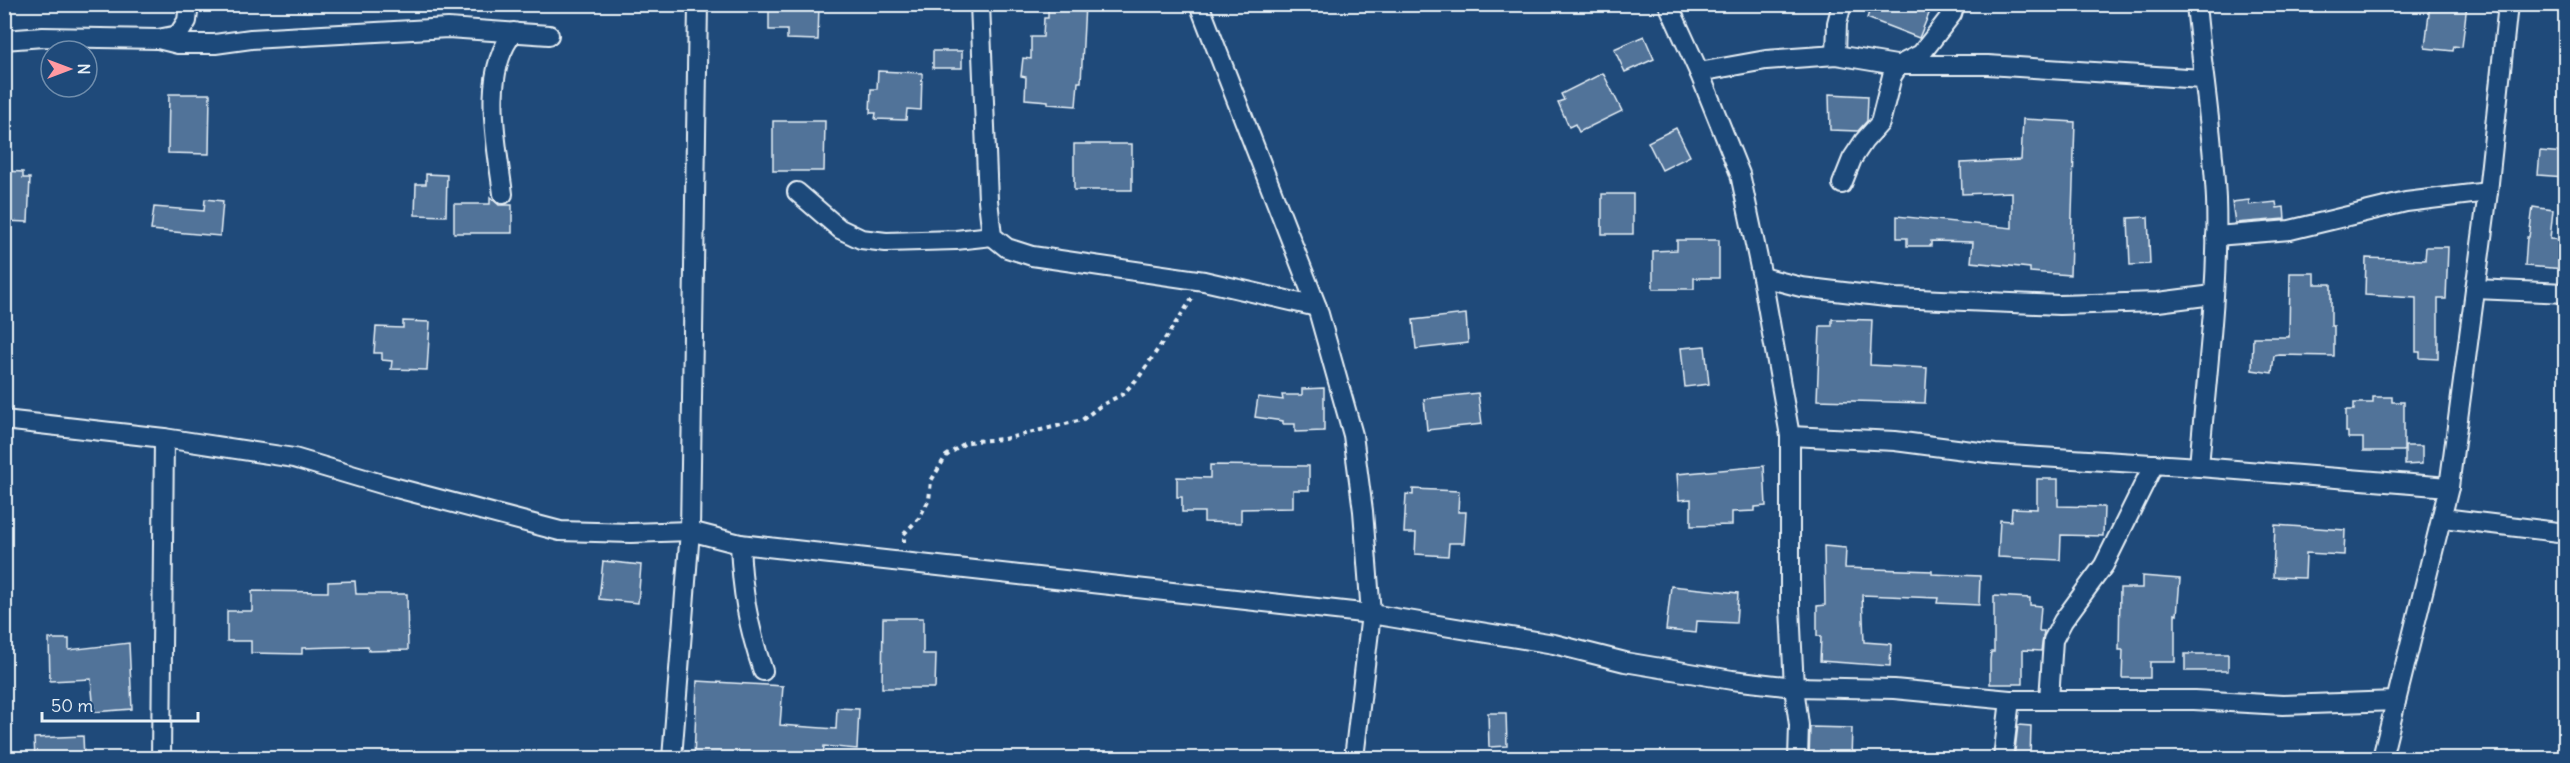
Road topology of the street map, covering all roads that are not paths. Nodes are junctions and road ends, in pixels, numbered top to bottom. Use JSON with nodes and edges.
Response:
{"nodes":[{"id":1,"x":189,"y":4,"type":"edge"},
{"id":2,"x":698,"y":4,"type":"edge"},
{"id":3,"x":980,"y":4,"type":"edge"},
{"id":4,"x":1199,"y":4,"type":"edge"},
{"id":5,"x":1668,"y":4,"type":"edge"},
{"id":6,"x":1842,"y":4,"type":"edge"},
{"id":7,"x":1955,"y":4,"type":"edge"},
{"id":8,"x":2196,"y":4,"type":"edge"},
{"id":9,"x":2508,"y":4,"type":"edge"},
{"id":10,"x":514,"y":32,"type":"junction"},
{"id":11,"x":549,"y":34,"type":"dead end"},
{"id":12,"x":158,"y":39,"type":"junction"},
{"id":13,"x":4,"y":40,"type":"edge"},
{"id":14,"x":1836,"y":55,"type":"junction"},
{"id":15,"x":1899,"y":65,"type":"junction"},
{"id":16,"x":1699,"y":72,"type":"junction"},
{"id":17,"x":2202,"y":79,"type":"junction"},
{"id":18,"x":1842,"y":184,"type":"dead end"},
{"id":19,"x":797,"y":192,"type":"dead end"},
{"id":20,"x":2488,"y":192,"type":"junction"},
{"id":21,"x":503,"y":194,"type":"dead end"},
{"id":22,"x":992,"y":236,"type":"junction"},
{"id":23,"x":2216,"y":236,"type":"junction"},
{"id":24,"x":1762,"y":277,"type":"junction"},
{"id":25,"x":2475,"y":289,"type":"junction"},
{"id":26,"x":2565,"y":293,"type":"edge"},
{"id":27,"x":2213,"y":295,"type":"junction"},
{"id":28,"x":1317,"y":307,"type":"junction"},
{"id":29,"x":4,"y":420,"type":"edge"},
{"id":30,"x":1790,"y":436,"type":"junction"},
{"id":31,"x":164,"y":438,"type":"junction"},
{"id":32,"x":2154,"y":464,"type":"junction"},
{"id":33,"x":2199,"y":467,"type":"junction"},
{"id":34,"x":2450,"y":487,"type":"junction"},
{"id":35,"x":2443,"y":519,"type":"junction"},
{"id":36,"x":690,"y":531,"type":"junction"},
{"id":37,"x":2565,"y":533,"type":"edge"},
{"id":38,"x":740,"y":544,"type":"junction"},
{"id":39,"x":1371,"y":614,"type":"junction"},
{"id":40,"x":763,"y":671,"type":"dead end"},
{"id":41,"x":1794,"y":687,"type":"junction"},
{"id":42,"x":2049,"y":699,"type":"junction"},
{"id":43,"x":2010,"y":700,"type":"junction"},
{"id":44,"x":2396,"y":701,"type":"junction"},
{"id":45,"x":1354,"y":758,"type":"edge"},
{"id":46,"x":161,"y":759,"type":"edge"},
{"id":47,"x":672,"y":759,"type":"edge"},
{"id":48,"x":1798,"y":759,"type":"edge"},
{"id":49,"x":2003,"y":759,"type":"edge"},
{"id":50,"x":2382,"y":759,"type":"edge"}],
"edges":[{"from":1,"to":12,"type":"street"},
{"from":2,"to":36,"type":"street"},
{"from":3,"to":22,"type":"street"},
{"from":4,"to":28,"type":"street"},
{"from":5,"to":16,"type":"street"},
{"from":6,"to":14,"type":"street"},
{"from":7,"to":15,"type":"street"},
{"from":8,"to":17,"type":"street"},
{"from":9,"to":20,"type":"street"},
{"from":10,"to":11,"type":"street"},
{"from":10,"to":12,"type":"street"},
{"from":10,"to":21,"type":"street"},
{"from":12,"to":13,"type":"street"},
{"from":14,"to":15,"type":"street"},
{"from":14,"to":16,"type":"street"},
{"from":15,"to":17,"type":"street"},
{"from":15,"to":18,"type":"street"},
{"from":16,"to":24,"type":"street"},
{"from":17,"to":23,"type":"street"},
{"from":19,"to":22,"type":"street"},
{"from":20,"to":23,"type":"street"},
{"from":20,"to":25,"type":"street"},
{"from":22,"to":28,"type":"street"},
{"from":23,"to":27,"type":"street"},
{"from":24,"to":27,"type":"street"},
{"from":24,"to":30,"type":"street"},
{"from":25,"to":26,"type":"street"},
{"from":25,"to":34,"type":"street"},
{"from":27,"to":33,"type":"street"},
{"from":28,"to":39,"type":"street"},
{"from":29,"to":31,"type":"street"},
{"from":30,"to":32,"type":"street"},
{"from":30,"to":41,"type":"street"},
{"from":31,"to":36,"type":"street"},
{"from":31,"to":46,"type":"street"},
{"from":32,"to":33,"type":"street"},
{"from":32,"to":42,"type":"street"},
{"from":33,"to":34,"type":"street"},
{"from":34,"to":35,"type":"street"},
{"from":35,"to":37,"type":"street"},
{"from":35,"to":44,"type":"street"},
{"from":36,"to":38,"type":"street"},
{"from":36,"to":47,"type":"street"},
{"from":38,"to":39,"type":"street"},
{"from":38,"to":40,"type":"street"},
{"from":39,"to":41,"type":"street"},
{"from":39,"to":45,"type":"street"},
{"from":41,"to":43,"type":"street"},
{"from":41,"to":48,"type":"street"},
{"from":42,"to":43,"type":"street"},
{"from":42,"to":44,"type":"street"},
{"from":43,"to":49,"type":"street"},
{"from":44,"to":50,"type":"street"}]}
